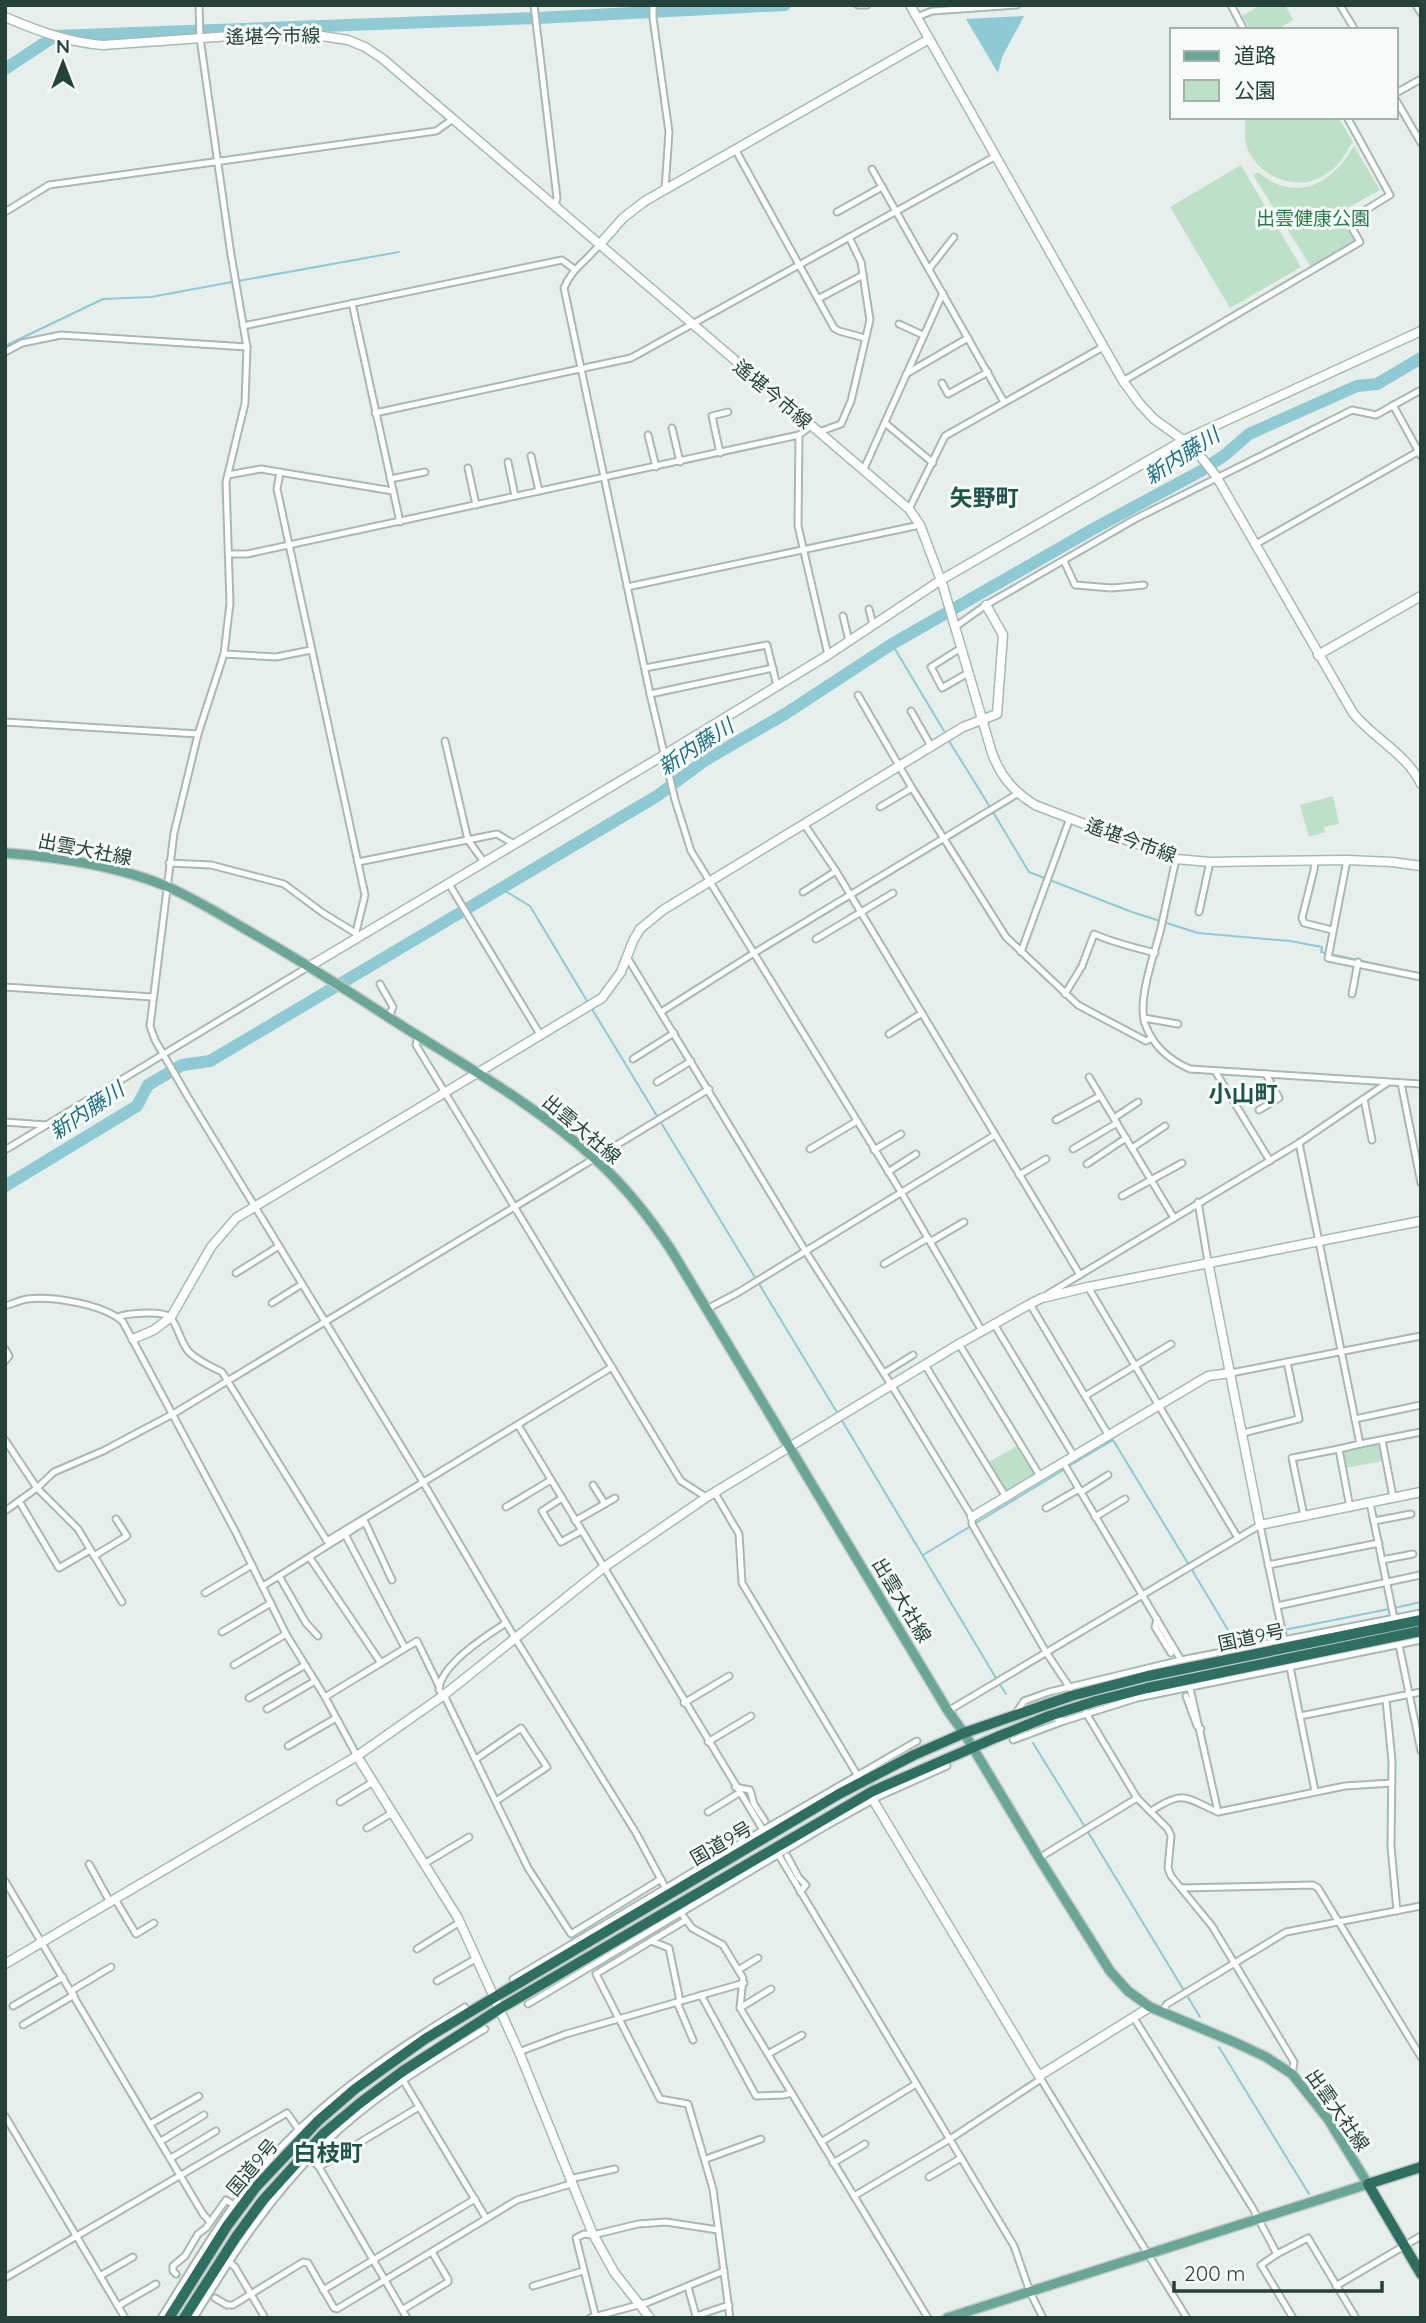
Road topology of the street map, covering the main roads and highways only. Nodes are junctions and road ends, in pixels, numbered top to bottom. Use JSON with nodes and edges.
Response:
{"nodes":[{"id":1,"x":5,"y":853,"type":"edge"},
{"id":2,"x":1421,"y":1620,"type":"edge"},
{"id":3,"x":1421,"y":1632,"type":"edge"},
{"id":4,"x":964,"y":1733,"type":"junction"},
{"id":5,"x":972,"y":1748,"type":"junction"},
{"id":6,"x":1421,"y":2167,"type":"edge"},
{"id":7,"x":1368,"y":2184,"type":"junction"},
{"id":8,"x":1421,"y":2274,"type":"edge"},
{"id":9,"x":168,"y":2314,"type":"edge"},
{"id":10,"x":184,"y":2318,"type":"edge"},
{"id":11,"x":947,"y":2318,"type":"edge"}],
"edges":[{"from":1,"to":4,"type":"main road","name":"出雲大社線"},
{"from":2,"to":4,"type":"highway","name":"国道9号"},
{"from":3,"to":5,"type":"highway","name":"国道9号"},
{"from":4,"to":5,"type":"main road","name":"出雲大社線"},
{"from":4,"to":9,"type":"highway","name":"国道9号"},
{"from":5,"to":7,"type":"main road","name":"出雲大社線"},
{"from":5,"to":10,"type":"highway","name":"国道9号"},
{"from":6,"to":7,"type":"highway"},
{"from":7,"to":8,"type":"highway"},
{"from":7,"to":11,"type":"main road"}]}
